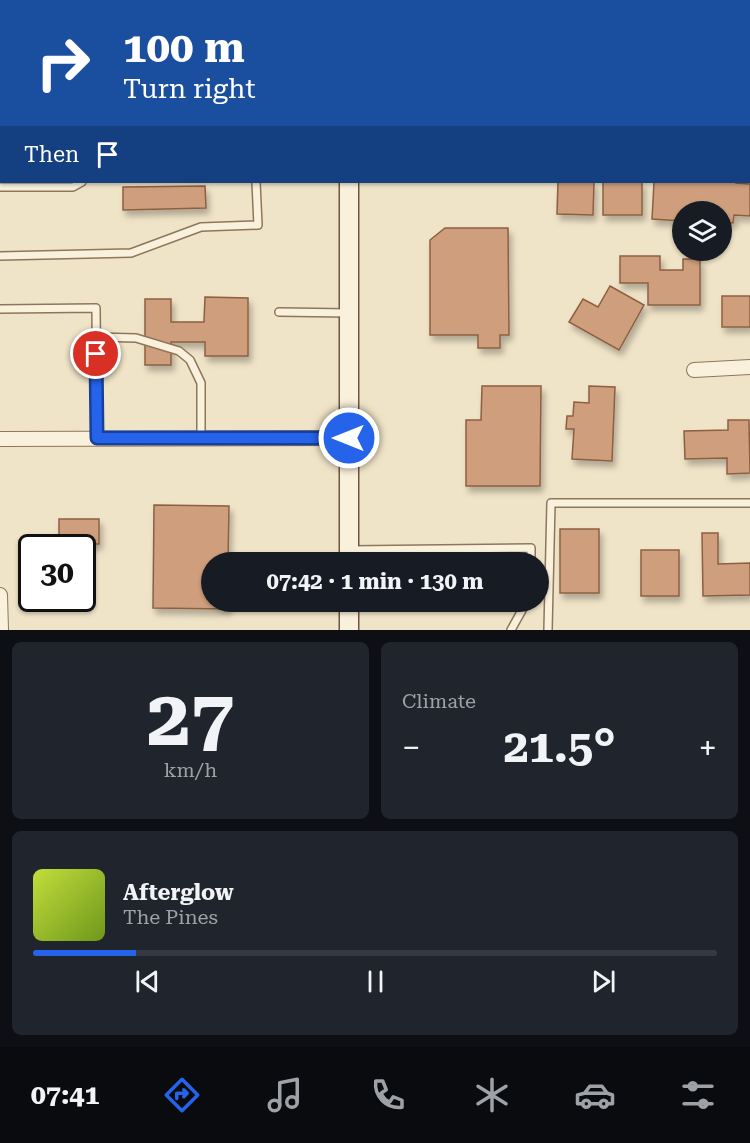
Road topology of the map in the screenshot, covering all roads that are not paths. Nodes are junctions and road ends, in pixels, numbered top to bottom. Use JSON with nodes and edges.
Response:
{"nodes":[{"id":1,"x":80,"y":183,"type":"edge"},
{"id":2,"x":256,"y":183,"type":"edge"},
{"id":3,"x":349,"y":183,"type":"edge"},
{"id":4,"x":0,"y":187,"type":"edge"},
{"id":5,"x":0,"y":256,"type":"edge"},
{"id":6,"x":0,"y":309,"type":"edge"},
{"id":7,"x":279,"y":312,"type":"dead end"},
{"id":8,"x":349,"y":313,"type":"junction"},
{"id":9,"x":96,"y":338,"type":"junction"},
{"id":10,"x":750,"y":367,"type":"edge"},
{"id":11,"x":694,"y":370,"type":"dead end"},
{"id":12,"x":97,"y":438,"type":"junction"},
{"id":13,"x":201,"y":438,"type":"junction"},
{"id":14,"x":349,"y":438,"type":"junction"},
{"id":15,"x":0,"y":439,"type":"edge"},
{"id":16,"x":750,"y":503,"type":"edge"},
{"id":17,"x":349,"y":552,"type":"edge"},
{"id":18,"x":440,"y":552,"type":"edge"},
{"id":19,"x":531,"y":552,"type":"edge"},
{"id":20,"x":0,"y":595,"type":"edge"},
{"id":21,"x":349,"y":612,"type":"edge"},
{"id":22,"x":521,"y":612,"type":"edge"},
{"id":23,"x":1,"y":630,"type":"edge"},
{"id":24,"x":349,"y":630,"type":"edge"},
{"id":25,"x":511,"y":630,"type":"edge"},
{"id":26,"x":548,"y":630,"type":"edge"}],
"edges":[{"from":1,"to":4,"type":"lane"},
{"from":2,"to":5,"type":"lane"},
{"from":3,"to":8,"type":"main road"},
{"from":6,"to":9,"type":"lane"},
{"from":7,"to":8,"type":"lane"},
{"from":8,"to":14,"type":"main road"},
{"from":9,"to":12,"type":"lane"},
{"from":9,"to":13,"type":"lane"},
{"from":10,"to":11,"type":"street"},
{"from":12,"to":13,"type":"street"},
{"from":12,"to":15,"type":"street"},
{"from":13,"to":14,"type":"street"},
{"from":14,"to":17,"type":"main road"},
{"from":16,"to":26,"type":"lane"},
{"from":18,"to":19,"type":"lane"},
{"from":20,"to":23,"type":"street"},
{"from":21,"to":24,"type":"main road"},
{"from":22,"to":25,"type":"lane"}]}
